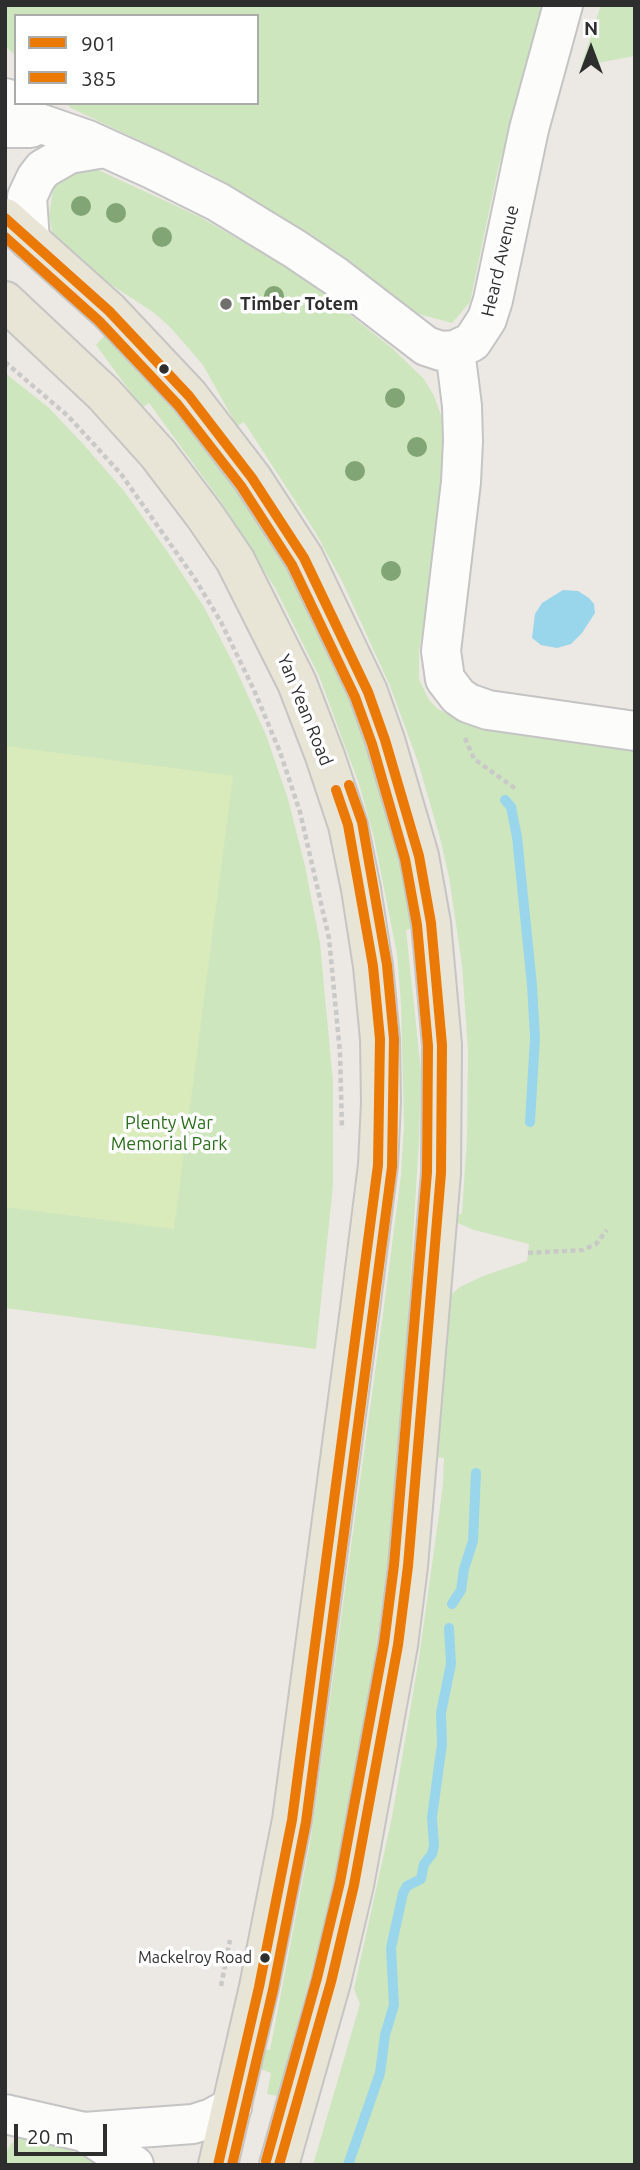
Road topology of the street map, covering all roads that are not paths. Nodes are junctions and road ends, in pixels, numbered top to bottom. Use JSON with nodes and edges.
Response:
{"nodes":[{"id":1,"x":563,"y":5,"type":"edge"},
{"id":2,"x":5,"y":97,"type":"edge"},
{"id":3,"x":20,"y":114,"type":"edge"},
{"id":4,"x":104,"y":148,"type":"junction"},
{"id":5,"x":18,"y":229,"type":"edge"},
{"id":6,"x":5,"y":300,"type":"edge"},
{"id":7,"x":455,"y":350,"type":"junction"},
{"id":8,"x":635,"y":731,"type":"edge"},
{"id":9,"x":232,"y":2107,"type":"junction"},
{"id":10,"x":5,"y":2114,"type":"edge"},
{"id":11,"x":84,"y":2132,"type":"junction"},
{"id":12,"x":134,"y":2165,"type":"edge"},
{"id":13,"x":218,"y":2165,"type":"edge"},
{"id":14,"x":279,"y":2165,"type":"edge"}],
"edges":[{"from":1,"to":7,"type":"street","name":"Heard Avenue"},
{"from":2,"to":3,"type":"street"},
{"from":3,"to":4,"type":"street"},
{"from":4,"to":5,"type":"street"},
{"from":4,"to":7,"type":"street"},
{"from":5,"to":14,"type":"main road"},
{"from":6,"to":9,"type":"main road","name":"Yan Yean Road"},
{"from":7,"to":8,"type":"street"},
{"from":9,"to":11,"type":"street"},
{"from":9,"to":13,"type":"main road","name":"Yan Yean Road"},
{"from":10,"to":11,"type":"street"},
{"from":11,"to":12,"type":"street"}]}
